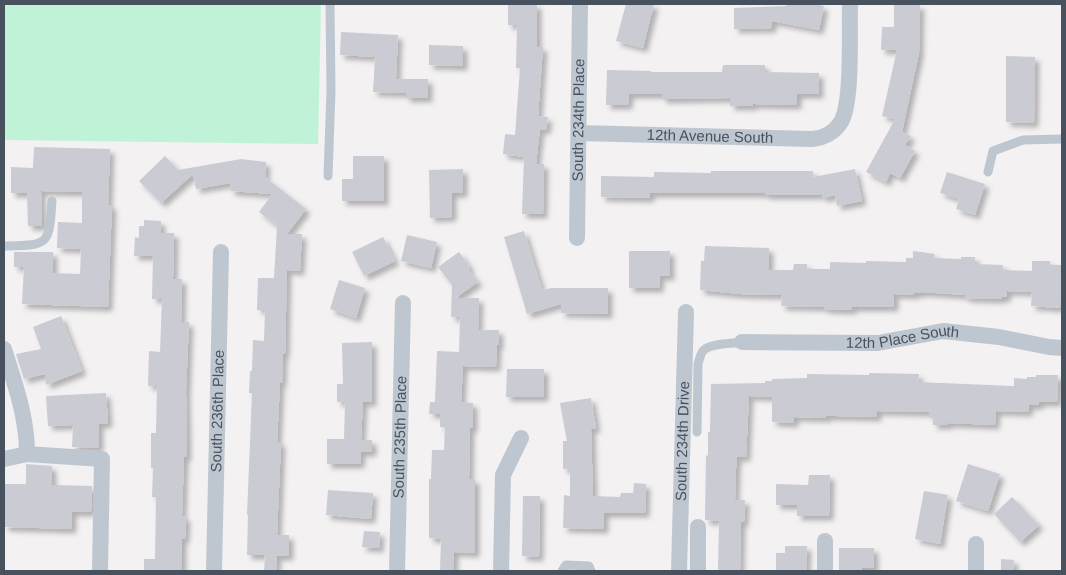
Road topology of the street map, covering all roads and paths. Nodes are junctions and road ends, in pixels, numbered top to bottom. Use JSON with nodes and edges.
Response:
{"nodes":[{"id":1,"x":330,"y":4,"type":"edge"},
{"id":2,"x":580,"y":4,"type":"edge"},
{"id":3,"x":850,"y":4,"type":"edge"},
{"id":4,"x":579,"y":133,"type":"junction"},
{"id":5,"x":1062,"y":139,"type":"edge"},
{"id":6,"x":988,"y":172,"type":"dead end"},
{"id":7,"x":328,"y":176,"type":"dead end"},
{"id":8,"x":52,"y":201,"type":"dead end"},
{"id":9,"x":577,"y":238,"type":"dead end"},
{"id":10,"x":4,"y":246,"type":"edge"},
{"id":11,"x":220,"y":252,"type":"dead end"},
{"id":12,"x":403,"y":303,"type":"dead end"},
{"id":13,"x":686,"y":312,"type":"dead end"},
{"id":14,"x":742,"y":342,"type":"joint"},
{"id":15,"x":1062,"y":348,"type":"edge"},
{"id":16,"x":4,"y":349,"type":"edge"},
{"id":17,"x":697,"y":432,"type":"dead end"},
{"id":18,"x":522,"y":438,"type":"dead end"},
{"id":19,"x":27,"y":454,"type":"junction"},
{"id":20,"x":4,"y":459,"type":"edge"},
{"id":21,"x":698,"y":527,"type":"dead end"},
{"id":22,"x":825,"y":541,"type":"dead end"},
{"id":23,"x":976,"y":544,"type":"dead end"},
{"id":24,"x":100,"y":571,"type":"edge"},
{"id":25,"x":214,"y":571,"type":"edge"},
{"id":26,"x":397,"y":571,"type":"edge"},
{"id":27,"x":502,"y":571,"type":"edge"},
{"id":28,"x":562,"y":571,"type":"edge"},
{"id":29,"x":591,"y":571,"type":"edge"},
{"id":30,"x":679,"y":571,"type":"edge"},
{"id":31,"x":698,"y":571,"type":"edge"},
{"id":32,"x":825,"y":571,"type":"edge"},
{"id":33,"x":976,"y":571,"type":"edge"}],
"edges":[{"from":1,"to":7,"type":"lane"},
{"from":2,"to":4,"type":"street","name":"South 234th Place"},
{"from":3,"to":4,"type":"street","name":"12th Avenue South"},
{"from":4,"to":9,"type":"street","name":"South 234th Place"},
{"from":5,"to":6,"type":"lane"},
{"from":8,"to":10,"type":"lane"},
{"from":11,"to":25,"type":"street","name":"South 236th Place"},
{"from":12,"to":26,"type":"street","name":"South 235th Place"},
{"from":13,"to":30,"type":"street","name":"South 234th Drive"},
{"from":14,"to":15,"type":"street","name":"12th Place South"},
{"from":14,"to":17,"type":"lane"},
{"from":16,"to":19,"type":"street"},
{"from":18,"to":27,"type":"street"},
{"from":19,"to":20,"type":"street"},
{"from":19,"to":24,"type":"street"},
{"from":21,"to":31,"type":"street"},
{"from":22,"to":32,"type":"street"},
{"from":23,"to":33,"type":"street"},
{"from":28,"to":29,"type":"lane"}]}
